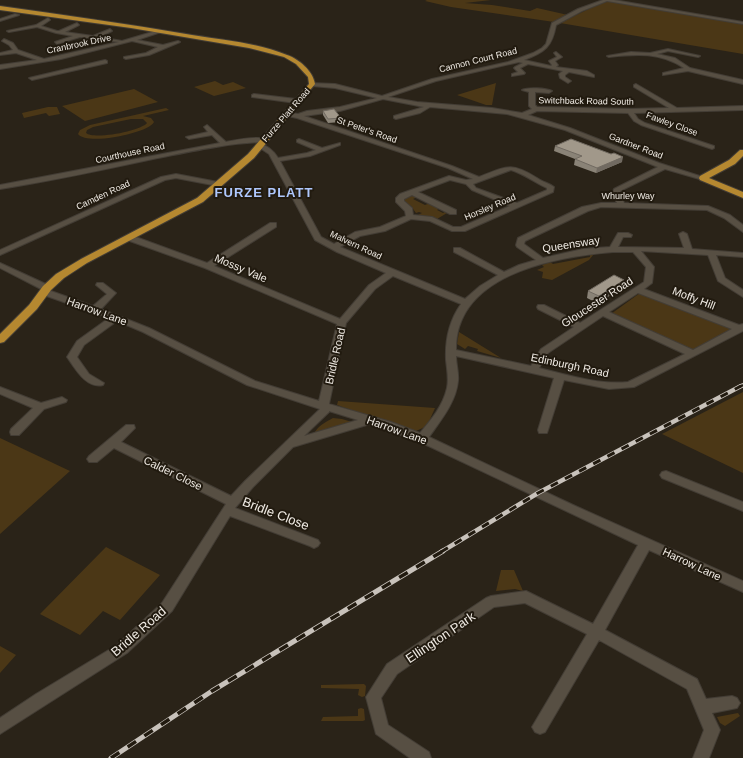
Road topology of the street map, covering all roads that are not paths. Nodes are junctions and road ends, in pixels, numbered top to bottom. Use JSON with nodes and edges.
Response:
{"nodes":[{"id":1,"x":607,"y":0,"type":"edge"},
{"id":2,"x":0,"y":8,"type":"edge"},
{"id":3,"x":17,"y":15,"type":"dead end"},
{"id":4,"x":46,"y":20,"type":"dead end"},
{"id":5,"x":1,"y":22,"type":"edge"},
{"id":6,"x":743,"y":23,"type":"edge"},
{"id":7,"x":77,"y":25,"type":"dead end"},
{"id":8,"x":37,"y":26,"type":"junction"},
{"id":9,"x":9,"y":31,"type":"dead end"},
{"id":10,"x":106,"y":31,"type":"dead end"},
{"id":11,"x":159,"y":31,"type":"junction"},
{"id":12,"x":60,"y":33,"type":"junction"},
{"id":13,"x":80,"y":35,"type":"junction"},
{"id":14,"x":94,"y":36,"type":"junction"},
{"id":15,"x":133,"y":40,"type":"junction"},
{"id":16,"x":4,"y":41,"type":"edge"},
{"id":17,"x":56,"y":42,"type":"dead end"},
{"id":18,"x":124,"y":42,"type":"junction"},
{"id":19,"x":178,"y":42,"type":"dead end"},
{"id":20,"x":163,"y":47,"type":"junction"},
{"id":21,"x":16,"y":51,"type":"junction"},
{"id":22,"x":556,"y":53,"type":"dead end"},
{"id":23,"x":0,"y":54,"type":"edge"},
{"id":24,"x":650,"y":54,"type":"junction"},
{"id":25,"x":608,"y":56,"type":"dead end"},
{"id":26,"x":698,"y":56,"type":"dead end"},
{"id":27,"x":56,"y":58,"type":"junction"},
{"id":28,"x":126,"y":58,"type":"dead end"},
{"id":29,"x":42,"y":60,"type":"junction"},
{"id":30,"x":518,"y":60,"type":"junction"},
{"id":31,"x":61,"y":62,"type":"dead end"},
{"id":32,"x":105,"y":62,"type":"dead end"},
{"id":33,"x":527,"y":62,"type":"junction"},
{"id":34,"x":67,"y":66,"type":"dead end"},
{"id":35,"x":0,"y":67,"type":"edge"},
{"id":36,"x":553,"y":67,"type":"junction"},
{"id":37,"x":688,"y":69,"type":"junction"},
{"id":38,"x":73,"y":70,"type":"junction"},
{"id":39,"x":567,"y":71,"type":"junction"},
{"id":40,"x":665,"y":74,"type":"dead end"},
{"id":41,"x":514,"y":75,"type":"dead end"},
{"id":42,"x":592,"y":76,"type":"dead end"},
{"id":43,"x":32,"y":78,"type":"dead end"},
{"id":44,"x":568,"y":81,"type":"dead end"},
{"id":45,"x":743,"y":82,"type":"edge"},
{"id":46,"x":312,"y":84,"type":"junction"},
{"id":47,"x":636,"y":86,"type":"dead end"},
{"id":48,"x":524,"y":90,"type":"dead end"},
{"id":49,"x":532,"y":90,"type":"junction"},
{"id":50,"x":549,"y":91,"type":"dead end"},
{"id":51,"x":254,"y":96,"type":"dead end"},
{"id":52,"x":379,"y":98,"type":"junction"},
{"id":53,"x":296,"y":101,"type":"junction"},
{"id":54,"x":429,"y":105,"type":"junction"},
{"id":55,"x":743,"y":108,"type":"edge"},
{"id":56,"x":536,"y":109,"type":"junction"},
{"id":57,"x":677,"y":110,"type":"junction"},
{"id":58,"x":630,"y":111,"type":"junction"},
{"id":59,"x":285,"y":114,"type":"junction"},
{"id":60,"x":523,"y":115,"type":"junction"},
{"id":61,"x":298,"y":116,"type":"junction"},
{"id":62,"x":396,"y":117,"type":"dead end"},
{"id":63,"x":207,"y":127,"type":"dead end"},
{"id":64,"x":212,"y":132,"type":"junction"},
{"id":65,"x":190,"y":137,"type":"dead end"},
{"id":66,"x":299,"y":141,"type":"dead end"},
{"id":67,"x":261,"y":142,"type":"junction"},
{"id":68,"x":225,"y":144,"type":"junction"},
{"id":69,"x":338,"y":144,"type":"dead end"},
{"id":70,"x":712,"y":147,"type":"dead end"},
{"id":71,"x":322,"y":150,"type":"junction"},
{"id":72,"x":743,"y":152,"type":"edge"},
{"id":73,"x":276,"y":160,"type":"junction"},
{"id":74,"x":664,"y":167,"type":"junction"},
{"id":75,"x":703,"y":178,"type":"junction"},
{"id":76,"x":479,"y":179,"type":"junction"},
{"id":77,"x":469,"y":182,"type":"junction"},
{"id":78,"x":218,"y":184,"type":"junction"},
{"id":79,"x":0,"y":187,"type":"edge"},
{"id":80,"x":412,"y":192,"type":"junction"},
{"id":81,"x":743,"y":195,"type":"edge"},
{"id":82,"x":621,"y":205,"type":"junction"},
{"id":83,"x":518,"y":206,"type":"junction"},
{"id":84,"x":453,"y":212,"type":"dead end"},
{"id":85,"x":410,"y":217,"type":"junction"},
{"id":86,"x":273,"y":225,"type":"dead end"},
{"id":87,"x":743,"y":230,"type":"edge"},
{"id":88,"x":683,"y":234,"type":"dead end"},
{"id":89,"x":628,"y":235,"type":"dead end"},
{"id":90,"x":130,"y":238,"type":"junction"},
{"id":91,"x":334,"y":247,"type":"junction"},
{"id":92,"x":635,"y":249,"type":"junction"},
{"id":93,"x":457,"y":250,"type":"dead end"},
{"id":94,"x":615,"y":250,"type":"junction"},
{"id":95,"x":689,"y":251,"type":"junction"},
{"id":96,"x":0,"y":253,"type":"edge"},
{"id":97,"x":711,"y":253,"type":"junction"},
{"id":98,"x":743,"y":255,"type":"edge"},
{"id":99,"x":541,"y":260,"type":"junction"},
{"id":100,"x":0,"y":265,"type":"edge"},
{"id":101,"x":208,"y":266,"type":"junction"},
{"id":102,"x":392,"y":273,"type":"junction"},
{"id":103,"x":503,"y":275,"type":"junction"},
{"id":104,"x":100,"y":285,"type":"dead end"},
{"id":105,"x":45,"y":290,"type":"junction"},
{"id":106,"x":638,"y":290,"type":"junction"},
{"id":107,"x":743,"y":294,"type":"edge"},
{"id":108,"x":466,"y":303,"type":"junction"},
{"id":109,"x":541,"y":307,"type":"dead end"},
{"id":110,"x":95,"y":309,"type":"junction"},
{"id":111,"x":604,"y":313,"type":"junction"},
{"id":112,"x":116,"y":317,"type":"junction"},
{"id":113,"x":342,"y":323,"type":"junction"},
{"id":114,"x":581,"y":327,"type":"junction"},
{"id":115,"x":742,"y":328,"type":"edge"},
{"id":116,"x":0,"y":340,"type":"edge"},
{"id":117,"x":451,"y":352,"type":"junction"},
{"id":118,"x":692,"y":354,"type":"junction"},
{"id":119,"x":534,"y":369,"type":"junction"},
{"id":120,"x":560,"y":376,"type":"junction"},
{"id":121,"x":99,"y":383,"type":"dead end"},
{"id":122,"x":0,"y":390,"type":"edge"},
{"id":123,"x":62,"y":400,"type":"dead end"},
{"id":124,"x":325,"y":406,"type":"junction"},
{"id":125,"x":40,"y":407,"type":"junction"},
{"id":126,"x":370,"y":420,"type":"junction"},
{"id":127,"x":130,"y":428,"type":"dead end"},
{"id":128,"x":543,"y":430,"type":"dead end"},
{"id":129,"x":15,"y":432,"type":"dead end"},
{"id":130,"x":422,"y":438,"type":"junction"},
{"id":131,"x":113,"y":443,"type":"junction"},
{"id":132,"x":289,"y":445,"type":"junction"},
{"id":133,"x":93,"y":459,"type":"dead end"},
{"id":134,"x":666,"y":475,"type":"dead end"},
{"id":135,"x":230,"y":506,"type":"junction"},
{"id":136,"x":743,"y":507,"type":"edge"},
{"id":137,"x":314,"y":543,"type":"dead end"},
{"id":138,"x":646,"y":543,"type":"junction"},
{"id":139,"x":743,"y":587,"type":"edge"},
{"id":140,"x":596,"y":632,"type":"junction"},
{"id":141,"x":732,"y":703,"type":"dead end"},
{"id":142,"x":702,"y":707,"type":"junction"},
{"id":143,"x":0,"y":727,"type":"edge"},
{"id":144,"x":540,"y":727,"type":"dead end"},
{"id":145,"x":423,"y":758,"type":"edge"},
{"id":146,"x":701,"y":758,"type":"edge"}],
"edges":[{"from":1,"to":6,"type":"street"},
{"from":1,"to":30,"type":"street","name":"Cannon Court Road"},
{"from":2,"to":11,"type":"main road","name":"Furze Platt Road"},
{"from":3,"to":5,"type":"street"},
{"from":4,"to":8,"type":"street"},
{"from":7,"to":12,"type":"street"},
{"from":8,"to":9,"type":"street"},
{"from":8,"to":12,"type":"street"},
{"from":10,"to":14,"type":"street"},
{"from":11,"to":15,"type":"street","name":"Cranbrook Drive"},
{"from":11,"to":46,"type":"main road","name":"Furze Platt Road"},
{"from":12,"to":13,"type":"street"},
{"from":13,"to":14,"type":"street"},
{"from":13,"to":17,"type":"street"},
{"from":14,"to":18,"type":"street"},
{"from":15,"to":18,"type":"street","name":"Cranbrook Drive"},
{"from":15,"to":20,"type":"street"},
{"from":16,"to":21,"type":"street"},
{"from":18,"to":27,"type":"street","name":"Cranbrook Drive"},
{"from":19,"to":20,"type":"street"},
{"from":20,"to":28,"type":"street"},
{"from":21,"to":23,"type":"street"},
{"from":21,"to":29,"type":"street"},
{"from":22,"to":36,"type":"street"},
{"from":24,"to":25,"type":"street"},
{"from":24,"to":26,"type":"street"},
{"from":24,"to":37,"type":"street"},
{"from":27,"to":29,"type":"street","name":"Cranbrook Drive"},
{"from":27,"to":31,"type":"street"},
{"from":29,"to":35,"type":"street","name":"Cranbrook Drive"},
{"from":30,"to":33,"type":"street"},
{"from":30,"to":52,"type":"street","name":"Cannon Court Road"},
{"from":32,"to":38,"type":"street"},
{"from":33,"to":36,"type":"street"},
{"from":33,"to":41,"type":"street"},
{"from":34,"to":38,"type":"street"},
{"from":36,"to":39,"type":"street"},
{"from":37,"to":40,"type":"street"},
{"from":37,"to":45,"type":"street"},
{"from":38,"to":43,"type":"street"},
{"from":39,"to":42,"type":"street"},
{"from":39,"to":44,"type":"street"},
{"from":46,"to":52,"type":"street"},
{"from":46,"to":53,"type":"main road","name":"Furze Platt Road"},
{"from":47,"to":57,"type":"street"},
{"from":48,"to":49,"type":"street"},
{"from":49,"to":50,"type":"street"},
{"from":49,"to":56,"type":"street"},
{"from":51,"to":53,"type":"street"},
{"from":52,"to":54,"type":"street"},
{"from":52,"to":61,"type":"street","name":"Cannon Court Road"},
{"from":53,"to":59,"type":"main road","name":"Furze Platt Road"},
{"from":54,"to":60,"type":"street"},
{"from":54,"to":62,"type":"street"},
{"from":55,"to":57,"type":"street","name":"Switchback Road South"},
{"from":56,"to":58,"type":"street","name":"Switchback Road South"},
{"from":56,"to":60,"type":"street","name":"Switchback Road South"},
{"from":57,"to":58,"type":"street","name":"Switchback Road South"},
{"from":58,"to":70,"type":"street","name":"Fawley Close"},
{"from":59,"to":61,"type":"street","name":"St Peter's Road"},
{"from":59,"to":67,"type":"main road","name":"Furze Platt Road"},
{"from":60,"to":74,"type":"street","name":"Gardner Road"},
{"from":61,"to":76,"type":"street","name":"St Peter's Road"},
{"from":63,"to":64,"type":"street"},
{"from":64,"to":65,"type":"street"},
{"from":64,"to":68,"type":"street"},
{"from":66,"to":71,"type":"street"},
{"from":67,"to":68,"type":"street","name":"Courthouse Road"},
{"from":67,"to":73,"type":"street","name":"Malvern Road"},
{"from":67,"to":78,"type":"main road","name":"Furze Platt Road"},
{"from":68,"to":79,"type":"street","name":"Courthouse Road"},
{"from":69,"to":71,"type":"street"},
{"from":71,"to":73,"type":"street"},
{"from":72,"to":75,"type":"main road"},
{"from":73,"to":91,"type":"street","name":"Malvern Road"},
{"from":74,"to":75,"type":"street","name":"Gardner Road"},
{"from":74,"to":82,"type":"street"},
{"from":75,"to":81,"type":"main road","name":"Gardner Road"},
{"from":76,"to":77,"type":"street"},
{"from":76,"to":83,"type":"street","name":"Horsley Road"},
{"from":77,"to":80,"type":"street"},
{"from":77,"to":83,"type":"street"},
{"from":78,"to":90,"type":"main road","name":"Furze Platt Road"},
{"from":78,"to":96,"type":"street","name":"Camden Road"},
{"from":80,"to":84,"type":"street"},
{"from":80,"to":85,"type":"street"},
{"from":82,"to":87,"type":"street","name":"Whurley Way"},
{"from":82,"to":99,"type":"street","name":"Whurley Way"},
{"from":83,"to":85,"type":"street","name":"Horsley Road"},
{"from":85,"to":91,"type":"street"},
{"from":86,"to":101,"type":"street"},
{"from":88,"to":95,"type":"street"},
{"from":89,"to":94,"type":"street"},
{"from":90,"to":101,"type":"street","name":"Mossy Vale"},
{"from":90,"to":105,"type":"main road","name":"Furze Platt Road"},
{"from":91,"to":102,"type":"street","name":"Malvern Road"},
{"from":92,"to":94,"type":"street","name":"Queensway"},
{"from":92,"to":95,"type":"street","name":"Queensway"},
{"from":92,"to":106,"type":"street","name":"Gloucester Road"},
{"from":93,"to":103,"type":"street"},
{"from":94,"to":99,"type":"street","name":"Queensway"},
{"from":95,"to":97,"type":"street","name":"Queensway"},
{"from":97,"to":98,"type":"street","name":"Queensway"},
{"from":97,"to":107,"type":"street"},
{"from":99,"to":103,"type":"street","name":"Queensway"},
{"from":100,"to":105,"type":"street","name":"Harrow Lane"},
{"from":101,"to":113,"type":"street","name":"Mossy Vale"},
{"from":102,"to":108,"type":"street","name":"Malvern Road"},
{"from":102,"to":113,"type":"street","name":"Bridle Road"},
{"from":103,"to":108,"type":"street","name":"Queensway"},
{"from":104,"to":110,"type":"street"},
{"from":105,"to":110,"type":"street","name":"Harrow Lane"},
{"from":105,"to":116,"type":"main road","name":"Furze Platt Road"},
{"from":106,"to":111,"type":"street","name":"Gloucester Road"},
{"from":106,"to":115,"type":"street","name":"Moffy Hill"},
{"from":108,"to":117,"type":"street","name":"Queensway"},
{"from":109,"to":114,"type":"street"},
{"from":110,"to":112,"type":"street","name":"Harrow Lane"},
{"from":111,"to":114,"type":"street","name":"Gloucester Road"},
{"from":111,"to":118,"type":"street"},
{"from":112,"to":121,"type":"street"},
{"from":112,"to":124,"type":"street","name":"Harrow Lane"},
{"from":113,"to":124,"type":"street","name":"Bridle Road"},
{"from":114,"to":119,"type":"street","name":"Gloucester Road"},
{"from":115,"to":118,"type":"street","name":"Edinburgh Road"},
{"from":117,"to":119,"type":"street","name":"Edinburgh Road"},
{"from":117,"to":130,"type":"street","name":"Queensway"},
{"from":118,"to":120,"type":"street","name":"Edinburgh Road"},
{"from":119,"to":120,"type":"street","name":"Edinburgh Road"},
{"from":120,"to":128,"type":"street"},
{"from":122,"to":125,"type":"street"},
{"from":123,"to":125,"type":"street"},
{"from":124,"to":126,"type":"street","name":"Harrow Lane"},
{"from":124,"to":132,"type":"street","name":"Bridle Road"},
{"from":125,"to":129,"type":"street"},
{"from":126,"to":130,"type":"street","name":"Harrow Lane"},
{"from":126,"to":132,"type":"street","name":"Bridle Road"},
{"from":127,"to":131,"type":"street"},
{"from":130,"to":138,"type":"street","name":"Harrow Lane"},
{"from":131,"to":133,"type":"street"},
{"from":131,"to":135,"type":"street","name":"Calder Close"},
{"from":132,"to":135,"type":"street","name":"Bridle Road"},
{"from":134,"to":136,"type":"street"},
{"from":135,"to":137,"type":"street","name":"Bridle Close"},
{"from":135,"to":143,"type":"street","name":"Bridle Road"},
{"from":138,"to":139,"type":"street","name":"Harrow Lane"},
{"from":138,"to":140,"type":"street"},
{"from":140,"to":142,"type":"street","name":"Ellington Park"},
{"from":140,"to":144,"type":"street"},
{"from":140,"to":145,"type":"street","name":"Ellington Park"},
{"from":141,"to":142,"type":"street"},
{"from":142,"to":146,"type":"street","name":"Ellington Park"}]}
